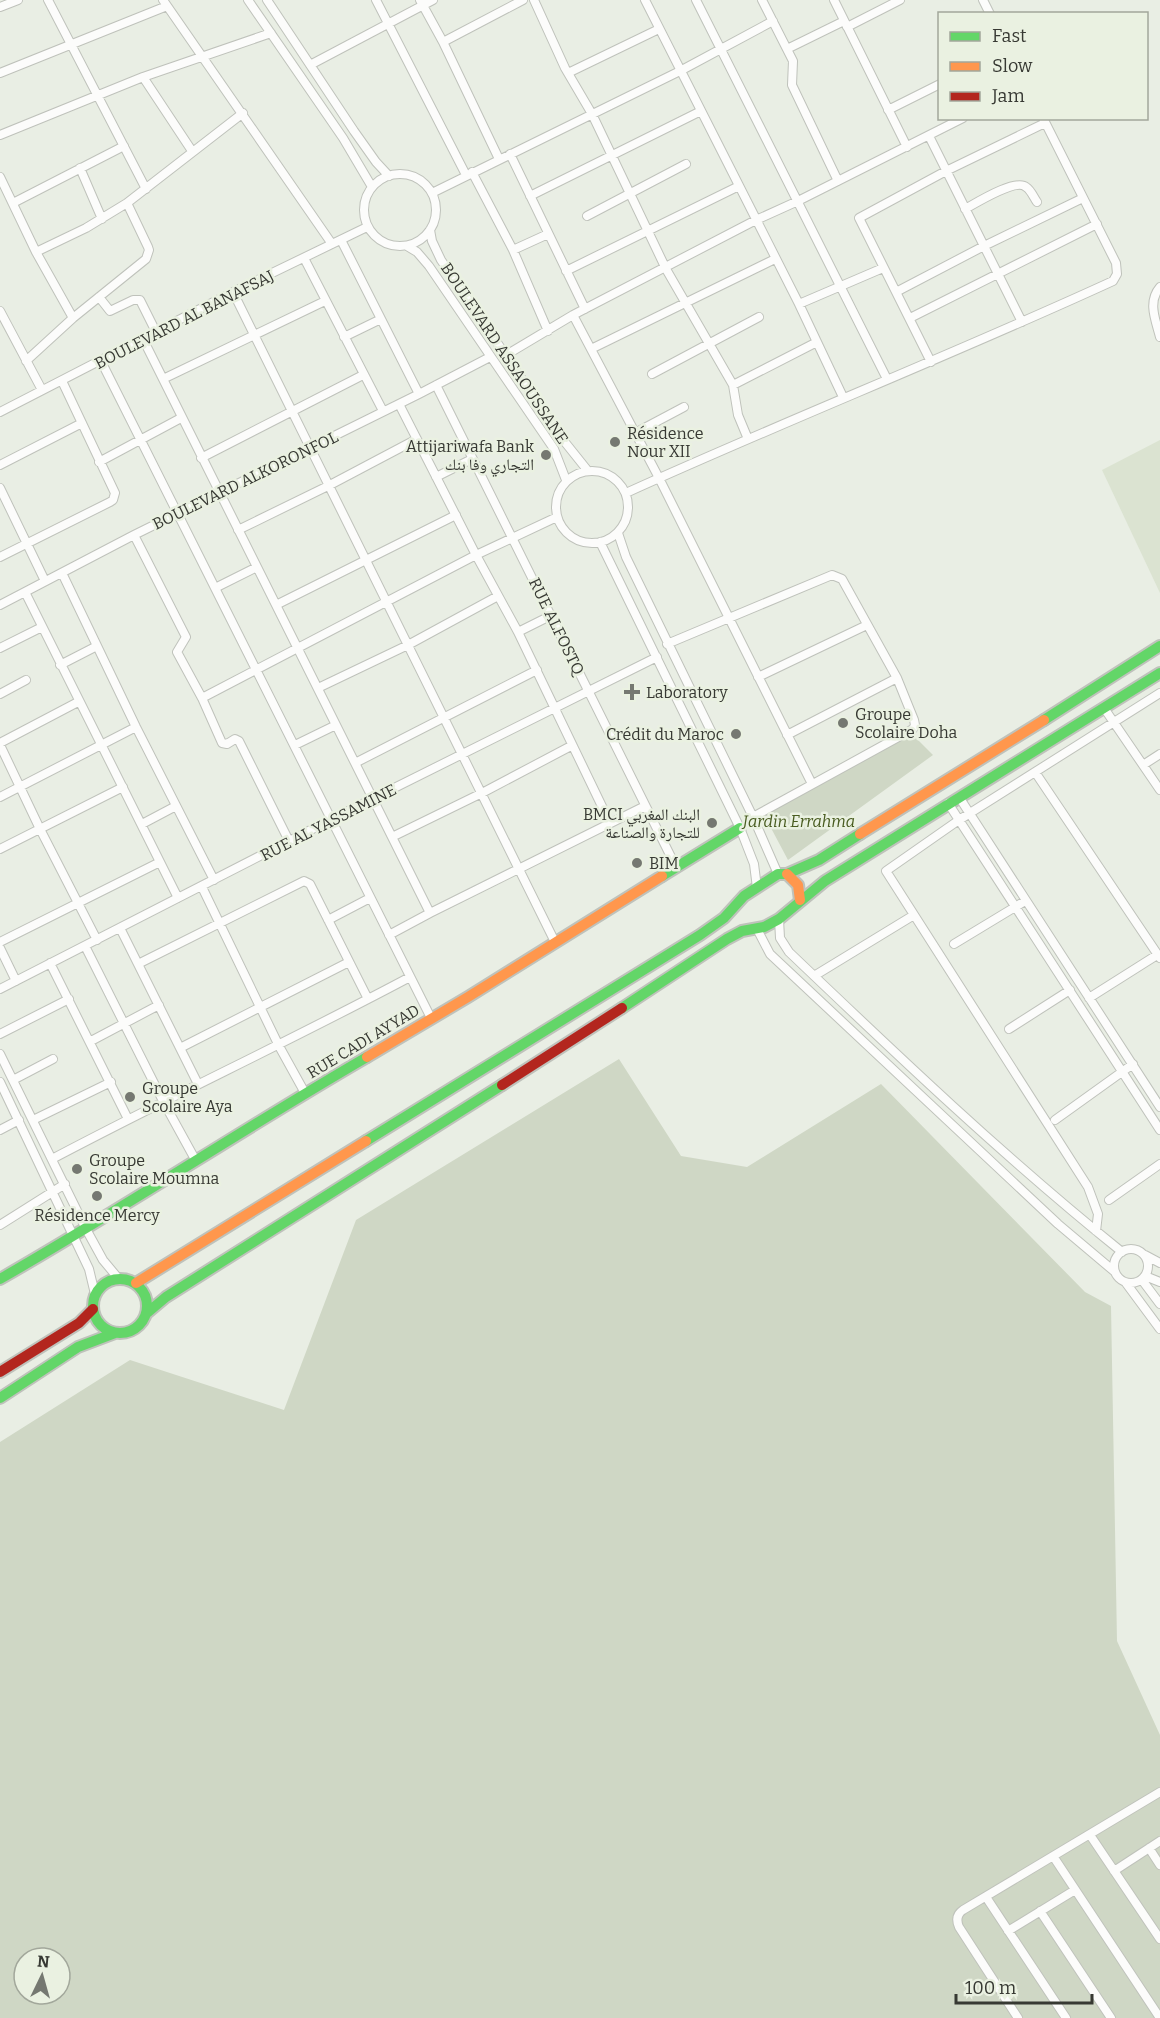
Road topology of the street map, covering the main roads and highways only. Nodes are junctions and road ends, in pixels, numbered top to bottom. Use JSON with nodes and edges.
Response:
{"nodes":[{"id":1,"x":1160,"y":646,"type":"edge"},
{"id":2,"x":1160,"y":673,"type":"edge"},
{"id":3,"x":740,"y":828,"type":"road end"},
{"id":4,"x":783,"y":874,"type":"junction"},
{"id":5,"x":800,"y":900,"type":"junction"},
{"id":6,"x":732,"y":910,"type":"junction"},
{"id":7,"x":742,"y":931,"type":"junction"},
{"id":8,"x":0,"y":1280,"type":"edge"},
{"id":9,"x":136,"y":1283,"type":"junction"},
{"id":10,"x":93,"y":1309,"type":"junction"},
{"id":11,"x":147,"y":1313,"type":"junction"},
{"id":12,"x":115,"y":1333,"type":"junction"},
{"id":13,"x":0,"y":1372,"type":"edge"},
{"id":14,"x":0,"y":1398,"type":"edge"}],
"edges":[{"from":1,"to":4,"type":"main road"},
{"from":2,"to":5,"type":"main road"},
{"from":3,"to":8,"type":"main road","name":"RUE CADI AYYAD"},
{"from":4,"to":5,"type":"main road"},
{"from":4,"to":6,"type":"main road"},
{"from":5,"to":7,"type":"main road"},
{"from":6,"to":7,"type":"main road"},
{"from":6,"to":9,"type":"main road"},
{"from":7,"to":11,"type":"main road"},
{"from":9,"to":10,"type":"main road"},
{"from":9,"to":11,"type":"main road"},
{"from":10,"to":12,"type":"main road"},
{"from":10,"to":13,"type":"main road"},
{"from":11,"to":12,"type":"main road"},
{"from":12,"to":14,"type":"main road"}]}
